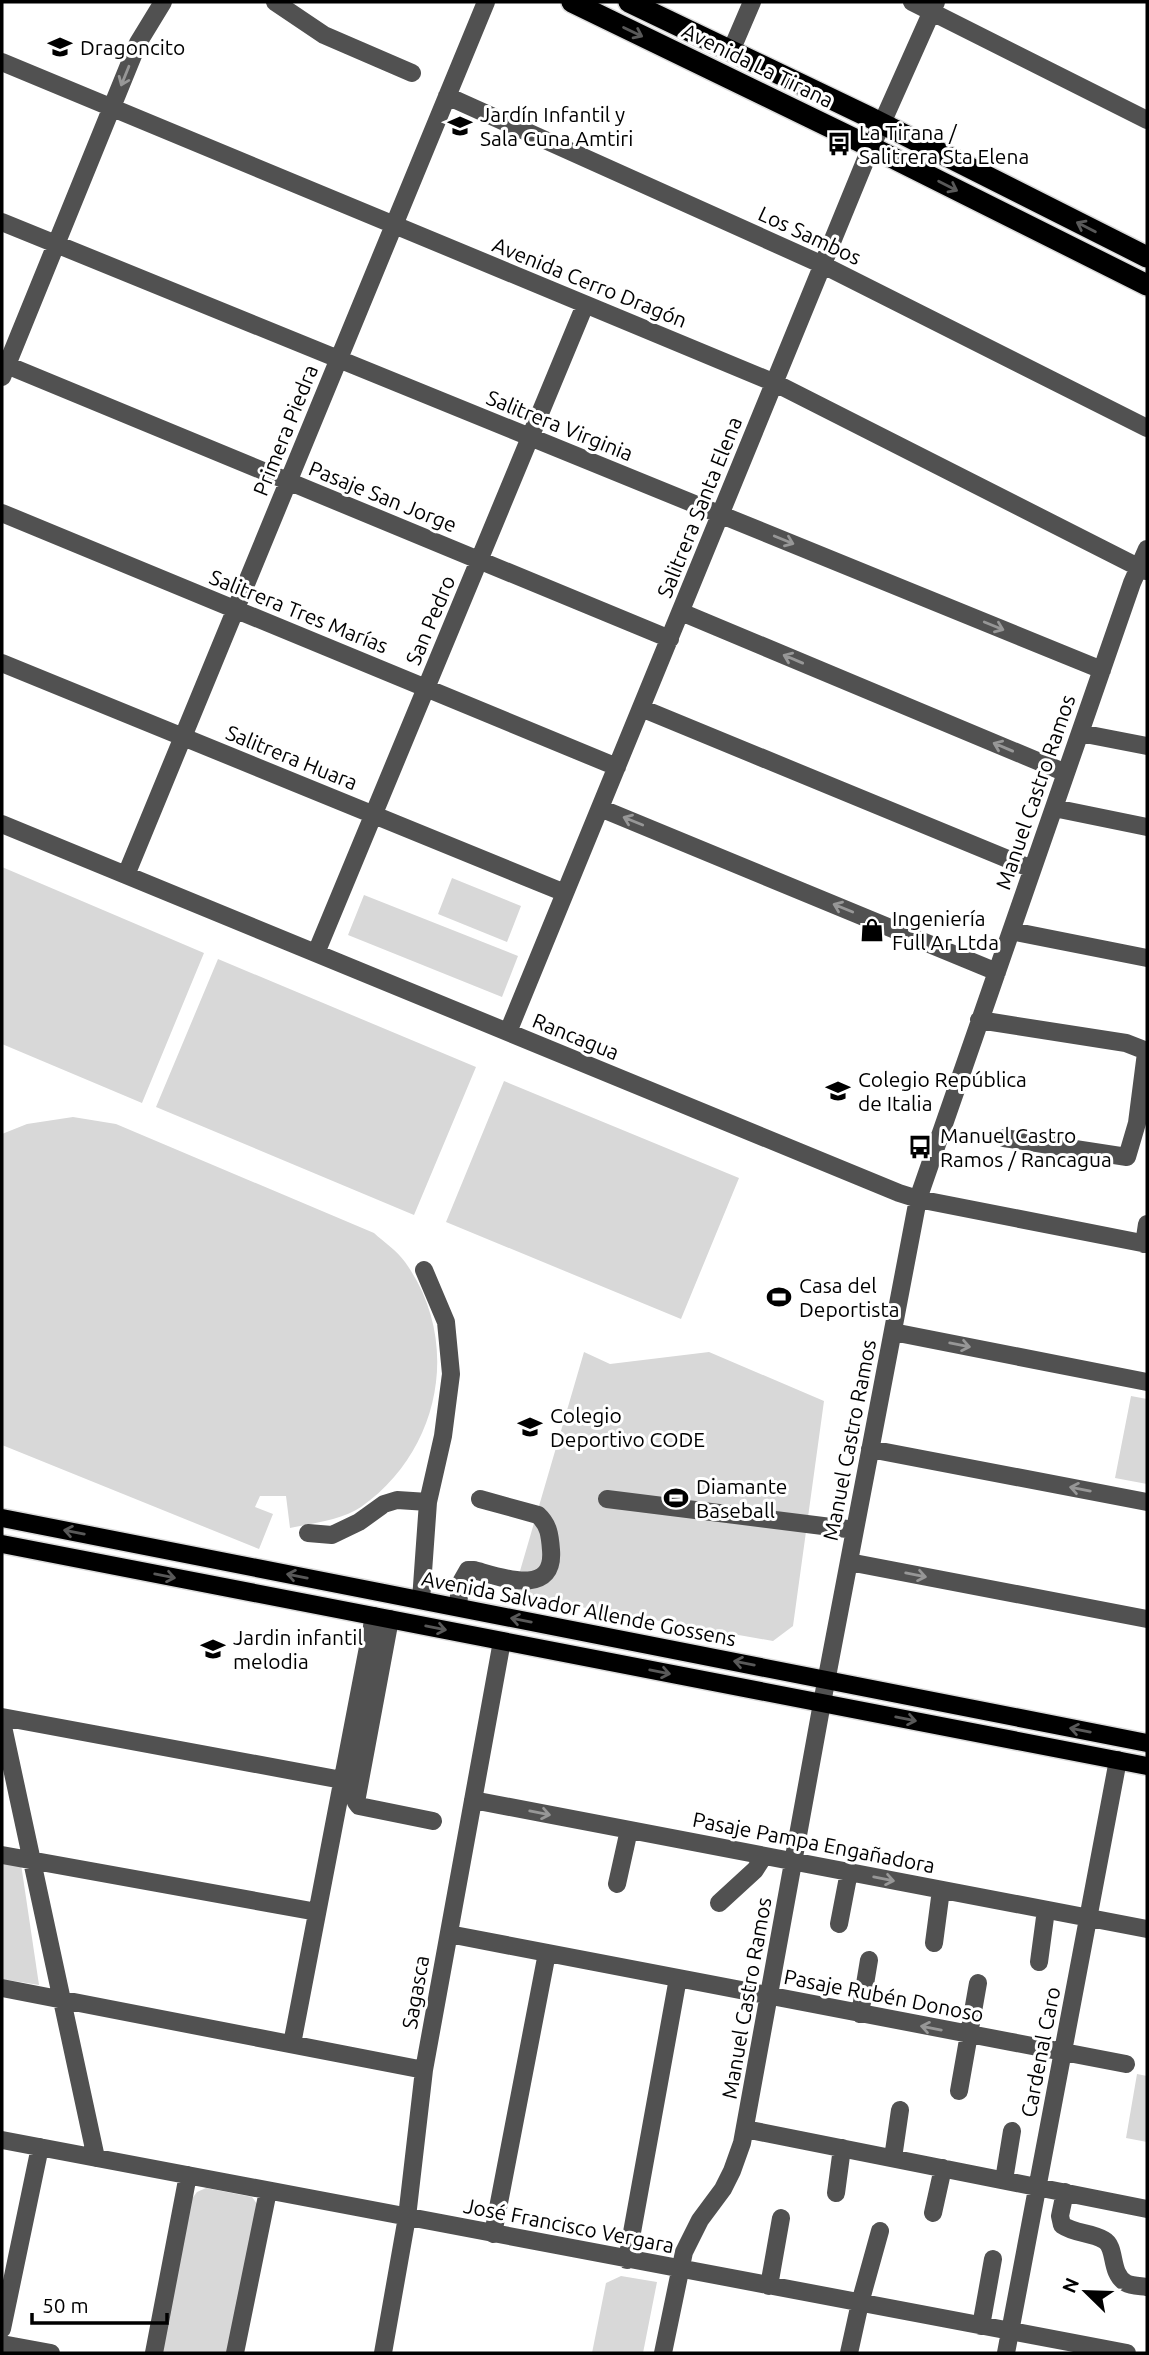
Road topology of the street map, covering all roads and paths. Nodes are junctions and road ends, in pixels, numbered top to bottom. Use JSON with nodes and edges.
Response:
{"nodes":[{"id":1,"x":163,"y":2,"type":"edge"},
{"id":2,"x":275,"y":2,"type":"edge"},
{"id":3,"x":486,"y":2,"type":"edge"},
{"id":4,"x":572,"y":2,"type":"edge"},
{"id":5,"x":629,"y":2,"type":"edge"},
{"id":6,"x":752,"y":2,"type":"edge"},
{"id":7,"x":912,"y":2,"type":"edge"},
{"id":8,"x":933,"y":6,"type":"edge"},
{"id":9,"x":731,"y":51,"type":"junction"},
{"id":10,"x":2,"y":62,"type":"edge"},
{"id":11,"x":412,"y":73,"type":"dead end"},
{"id":12,"x":447,"y":96,"type":"junction"},
{"id":13,"x":112,"y":108,"type":"junction"},
{"id":14,"x":1147,"y":120,"type":"edge"},
{"id":15,"x":882,"y":123,"type":"junction"},
{"id":16,"x":871,"y":147,"type":"junction"},
{"id":17,"x":2,"y":222,"type":"edge"},
{"id":18,"x":393,"y":226,"type":"junction"},
{"id":19,"x":56,"y":244,"type":"junction"},
{"id":20,"x":1147,"y":257,"type":"edge"},
{"id":21,"x":823,"y":265,"type":"junction"},
{"id":22,"x":1147,"y":285,"type":"edge"},
{"id":23,"x":585,"y":305,"type":"junction"},
{"id":24,"x":338,"y":359,"type":"junction"},
{"id":25,"x":3,"y":368,"type":"edge"},
{"id":26,"x":775,"y":383,"type":"junction"},
{"id":27,"x":1147,"y":428,"type":"edge"},
{"id":28,"x":530,"y":437,"type":"junction"},
{"id":29,"x":288,"y":481,"type":"junction"},
{"id":30,"x":2,"y":513,"type":"edge"},
{"id":31,"x":720,"y":514,"type":"junction"},
{"id":32,"x":1147,"y":549,"type":"edge"},
{"id":33,"x":479,"y":560,"type":"junction"},
{"id":34,"x":1142,"y":569,"type":"edge"},
{"id":35,"x":235,"y":609,"type":"junction"},
{"id":36,"x":681,"y":612,"type":"junction"},
{"id":37,"x":670,"y":639,"type":"junction"},
{"id":38,"x":2,"y":663,"type":"edge"},
{"id":39,"x":1102,"y":670,"type":"junction"},
{"id":40,"x":426,"y":688,"type":"junction"},
{"id":41,"x":641,"y":708,"type":"junction"},
{"id":42,"x":1080,"y":733,"type":"junction"},
{"id":43,"x":183,"y":737,"type":"junction"},
{"id":44,"x":1147,"y":746,"type":"edge"},
{"id":45,"x":617,"y":767,"type":"junction"},
{"id":46,"x":1066,"y":773,"type":"junction"},
{"id":47,"x":600,"y":808,"type":"junction"},
{"id":48,"x":1054,"y":808,"type":"junction"},
{"id":49,"x":373,"y":815,"type":"junction"},
{"id":50,"x":2,"y":824,"type":"edge"},
{"id":51,"x":1147,"y":827,"type":"edge"},
{"id":52,"x":1032,"y":869,"type":"junction"},
{"id":53,"x":126,"y":875,"type":"junction"},
{"id":54,"x":565,"y":894,"type":"junction"},
{"id":55,"x":1011,"y":932,"type":"junction"},
{"id":56,"x":316,"y":953,"type":"junction"},
{"id":57,"x":1147,"y":958,"type":"edge"},
{"id":58,"x":997,"y":972,"type":"junction"},
{"id":59,"x":979,"y":1020,"type":"junction"},
{"id":60,"x":508,"y":1032,"type":"junction"},
{"id":61,"x":1004,"y":1138,"type":"dead end"},
{"id":62,"x":918,"y":1199,"type":"junction"},
{"id":63,"x":1147,"y":1224,"type":"edge"},
{"id":64,"x":1145,"y":1244,"type":"edge"},
{"id":65,"x":424,"y":1270,"type":"dead end"},
{"id":66,"x":893,"y":1332,"type":"junction"},
{"id":67,"x":1147,"y":1382,"type":"edge"},
{"id":68,"x":870,"y":1449,"type":"junction"},
{"id":69,"x":480,"y":1499,"type":"dead end"},
{"id":70,"x":607,"y":1499,"type":"dead end"},
{"id":71,"x":428,"y":1502,"type":"junction"},
{"id":72,"x":1147,"y":1502,"type":"edge"},
{"id":73,"x":2,"y":1518,"type":"edge"},
{"id":74,"x":855,"y":1530,"type":"junction"},
{"id":75,"x":308,"y":1533,"type":"dead end"},
{"id":76,"x":2,"y":1544,"type":"edge"},
{"id":77,"x":849,"y":1562,"type":"junction"},
{"id":78,"x":421,"y":1600,"type":"junction"},
{"id":79,"x":458,"y":1607,"type":"junction"},
{"id":80,"x":382,"y":1618,"type":"junction"},
{"id":81,"x":1147,"y":1619,"type":"edge"},
{"id":82,"x":502,"y":1641,"type":"junction"},
{"id":83,"x":827,"y":1679,"type":"junction"},
{"id":84,"x":822,"y":1703,"type":"junction"},
{"id":85,"x":2,"y":1719,"type":"edge"},
{"id":86,"x":1147,"y":1743,"type":"edge"},
{"id":87,"x":1118,"y":1760,"type":"junction"},
{"id":88,"x":1147,"y":1766,"type":"edge"},
{"id":89,"x":342,"y":1780,"type":"junction"},
{"id":90,"x":473,"y":1801,"type":"junction"},
{"id":91,"x":433,"y":1821,"type":"dead end"},
{"id":92,"x":629,"y":1830,"type":"junction"},
{"id":93,"x":2,"y":1854,"type":"edge"},
{"id":94,"x":764,"y":1856,"type":"junction"},
{"id":95,"x":32,"y":1860,"type":"junction"},
{"id":96,"x":794,"y":1862,"type":"junction"},
{"id":97,"x":849,"y":1872,"type":"junction"},
{"id":98,"x":617,"y":1884,"type":"dead end"},
{"id":99,"x":941,"y":1890,"type":"junction"},
{"id":100,"x":719,"y":1903,"type":"dead end"},
{"id":101,"x":1046,"y":1909,"type":"junction"},
{"id":102,"x":317,"y":1912,"type":"junction"},
{"id":103,"x":1088,"y":1918,"type":"junction"},
{"id":104,"x":839,"y":1924,"type":"dead end"},
{"id":105,"x":1147,"y":1929,"type":"edge"},
{"id":106,"x":449,"y":1934,"type":"junction"},
{"id":107,"x":934,"y":1942,"type":"dead end"},
{"id":108,"x":547,"y":1953,"type":"junction"},
{"id":109,"x":869,"y":1960,"type":"dead end"},
{"id":110,"x":1039,"y":1962,"type":"dead end"},
{"id":111,"x":678,"y":1978,"type":"junction"},
{"id":112,"x":978,"y":1983,"type":"dead end"},
{"id":113,"x":2,"y":1988,"type":"edge"},
{"id":114,"x":770,"y":1996,"type":"junction"},
{"id":115,"x":61,"y":1998,"type":"junction"},
{"id":116,"x":860,"y":2014,"type":"junction"},
{"id":117,"x":968,"y":2035,"type":"junction"},
{"id":118,"x":292,"y":2044,"type":"junction"},
{"id":119,"x":1063,"y":2053,"type":"junction"},
{"id":120,"x":1126,"y":2064,"type":"dead end"},
{"id":121,"x":424,"y":2070,"type":"junction"},
{"id":122,"x":959,"y":2091,"type":"dead end"},
{"id":123,"x":900,"y":2110,"type":"dead end"},
{"id":124,"x":745,"y":2129,"type":"junction"},
{"id":125,"x":1012,"y":2131,"type":"dead end"},
{"id":126,"x":2,"y":2140,"type":"edge"},
{"id":127,"x":40,"y":2147,"type":"junction"},
{"id":128,"x":842,"y":2148,"type":"junction"},
{"id":129,"x":96,"y":2158,"type":"junction"},
{"id":130,"x":893,"y":2158,"type":"junction"},
{"id":131,"x":943,"y":2168,"type":"junction"},
{"id":132,"x":188,"y":2175,"type":"junction"},
{"id":133,"x":1004,"y":2180,"type":"junction"},
{"id":134,"x":1038,"y":2187,"type":"junction"},
{"id":135,"x":268,"y":2191,"type":"junction"},
{"id":136,"x":1065,"y":2192,"type":"junction"},
{"id":137,"x":836,"y":2193,"type":"dead end"},
{"id":138,"x":1147,"y":2209,"type":"edge"},
{"id":139,"x":933,"y":2213,"type":"dead end"},
{"id":140,"x":407,"y":2217,"type":"junction"},
{"id":141,"x":781,"y":2218,"type":"dead end"},
{"id":142,"x":880,"y":2231,"type":"dead end"},
{"id":143,"x":493,"y":2234,"type":"junction"},
{"id":144,"x":627,"y":2259,"type":"junction"},
{"id":145,"x":993,"y":2259,"type":"dead end"},
{"id":146,"x":679,"y":2269,"type":"junction"},
{"id":147,"x":769,"y":2286,"type":"junction"},
{"id":148,"x":1147,"y":2287,"type":"edge"},
{"id":149,"x":6,"y":2291,"type":"edge"},
{"id":150,"x":860,"y":2303,"type":"junction"},
{"id":151,"x":981,"y":2326,"type":"junction"},
{"id":152,"x":2,"y":2329,"type":"edge"},
{"id":153,"x":1010,"y":2331,"type":"junction"},
{"id":154,"x":2,"y":2344,"type":"edge"},
{"id":155,"x":51,"y":2353,"type":"edge"},
{"id":156,"x":154,"y":2353,"type":"edge"},
{"id":157,"x":235,"y":2353,"type":"edge"},
{"id":158,"x":383,"y":2353,"type":"edge"},
{"id":159,"x":663,"y":2353,"type":"edge"},
{"id":160,"x":849,"y":2353,"type":"edge"},
{"id":161,"x":1006,"y":2353,"type":"edge"},
{"id":162,"x":1127,"y":2353,"type":"edge"}],
"edges":[{"from":1,"to":13,"type":"street","one_way":true},
{"from":2,"to":11,"type":"street"},
{"from":3,"to":12,"type":"street","name":"Primera Piedra"},
{"from":4,"to":16,"type":"highway","name":"Avenida La Tirana","one_way":true},
{"from":5,"to":9,"type":"highway","name":"Avenida La Tirana"},
{"from":6,"to":9,"type":"street"},
{"from":7,"to":8,"type":"street"},
{"from":8,"to":14,"type":"street"},
{"from":8,"to":15,"type":"street","name":"Salitrera Santa Elena"},
{"from":9,"to":15,"type":"highway","name":"Avenida La Tirana"},
{"from":10,"to":13,"type":"street","name":"Avenida Cerro Dragón"},
{"from":12,"to":18,"type":"street","name":"Primera Piedra"},
{"from":12,"to":21,"type":"street","name":"Los Sambos"},
{"from":13,"to":18,"type":"street","name":"Avenida Cerro Dragón"},
{"from":13,"to":19,"type":"street"},
{"from":15,"to":16,"type":"street","name":"Salitrera Santa Elena"},
{"from":20,"to":15,"type":"highway","name":"Avenida La Tirana","one_way":true},
{"from":16,"to":21,"type":"street","name":"Salitrera Santa Elena"},
{"from":16,"to":22,"type":"highway","name":"Avenida La Tirana","one_way":true},
{"from":17,"to":19,"type":"street","name":"Salitrera Virginia"},
{"from":18,"to":23,"type":"street","name":"Avenida Cerro Dragón"},
{"from":18,"to":24,"type":"street","name":"Primera Piedra"},
{"from":19,"to":24,"type":"street","name":"Salitrera Virginia"},
{"from":19,"to":25,"type":"street"},
{"from":21,"to":26,"type":"street","name":"Salitrera Santa Elena"},
{"from":21,"to":27,"type":"street","name":"Los Sambos"},
{"from":23,"to":26,"type":"street","name":"Avenida Cerro Dragón"},
{"from":23,"to":28,"type":"street","name":"San Pedro"},
{"from":24,"to":28,"type":"street","name":"Salitrera Virginia"},
{"from":24,"to":29,"type":"street","name":"Primera Piedra"},
{"from":25,"to":29,"type":"street","name":"Pasaje San Jorge"},
{"from":26,"to":31,"type":"street","name":"Salitrera Santa Elena"},
{"from":26,"to":34,"type":"street","name":"Avenida Cerro Dragón"},
{"from":28,"to":31,"type":"street","name":"Salitrera Virginia"},
{"from":28,"to":33,"type":"street","name":"San Pedro"},
{"from":29,"to":33,"type":"street","name":"Pasaje San Jorge"},
{"from":29,"to":35,"type":"street","name":"Primera Piedra"},
{"from":30,"to":35,"type":"street","name":"Salitrera Tres Marías"},
{"from":31,"to":36,"type":"street","name":"Salitrera Santa Elena"},
{"from":31,"to":39,"type":"street","name":"Salitrera Virginia","one_way":true},
{"from":32,"to":34,"type":"street","name":"Manuel Castro Ramos"},
{"from":33,"to":37,"type":"street","name":"Pasaje San Jorge"},
{"from":33,"to":40,"type":"street","name":"San Pedro"},
{"from":34,"to":39,"type":"street","name":"Manuel Castro Ramos"},
{"from":35,"to":40,"type":"street","name":"Salitrera Tres Marías"},
{"from":35,"to":43,"type":"street","name":"Primera Piedra"},
{"from":36,"to":37,"type":"street","name":"Salitrera Santa Elena"},
{"from":46,"to":36,"type":"street","one_way":true},
{"from":37,"to":41,"type":"street","name":"Salitrera Santa Elena"},
{"from":38,"to":43,"type":"street","name":"Salitrera Huara"},
{"from":39,"to":42,"type":"street","name":"Manuel Castro Ramos"},
{"from":40,"to":45,"type":"street","name":"Salitrera Tres Marías"},
{"from":40,"to":49,"type":"street","name":"San Pedro"},
{"from":41,"to":45,"type":"street","name":"Salitrera Santa Elena"},
{"from":41,"to":52,"type":"street"},
{"from":42,"to":44,"type":"street"},
{"from":42,"to":46,"type":"street","name":"Manuel Castro Ramos"},
{"from":43,"to":49,"type":"street","name":"Salitrera Huara"},
{"from":43,"to":53,"type":"street","name":"Primera Piedra"},
{"from":45,"to":47,"type":"street","name":"Salitrera Santa Elena"},
{"from":46,"to":48,"type":"street","name":"Manuel Castro Ramos"},
{"from":47,"to":54,"type":"street","name":"Salitrera Santa Elena"},
{"from":58,"to":47,"type":"street","one_way":true},
{"from":48,"to":51,"type":"street"},
{"from":48,"to":52,"type":"street","name":"Manuel Castro Ramos"},
{"from":49,"to":54,"type":"street","name":"Salitrera Huara"},
{"from":49,"to":56,"type":"street","name":"San Pedro"},
{"from":50,"to":53,"type":"street","name":"Rancagua"},
{"from":52,"to":55,"type":"street","name":"Manuel Castro Ramos"},
{"from":53,"to":56,"type":"street","name":"Rancagua"},
{"from":54,"to":60,"type":"street","name":"Salitrera Santa Elena"},
{"from":55,"to":57,"type":"street"},
{"from":55,"to":58,"type":"street","name":"Manuel Castro Ramos"},
{"from":56,"to":60,"type":"street","name":"Rancagua"},
{"from":58,"to":59,"type":"street","name":"Manuel Castro Ramos"},
{"from":59,"to":61,"type":"street"},
{"from":59,"to":62,"type":"street","name":"Manuel Castro Ramos"},
{"from":60,"to":62,"type":"street","name":"Rancagua"},
{"from":62,"to":64,"type":"street","name":"Rancagua"},
{"from":62,"to":66,"type":"street","name":"Manuel Castro Ramos"},
{"from":63,"to":64,"type":"street"},
{"from":65,"to":71,"type":"street"},
{"from":66,"to":67,"type":"street","one_way":true},
{"from":66,"to":68,"type":"street","name":"Manuel Castro Ramos"},
{"from":72,"to":68,"type":"street","one_way":true},
{"from":68,"to":74,"type":"street","name":"Manuel Castro Ramos"},
{"from":69,"to":79,"type":"street"},
{"from":70,"to":74,"type":"street"},
{"from":71,"to":75,"type":"street"},
{"from":71,"to":78,"type":"street"},
{"from":78,"to":73,"type":"main road","name":"Avenida Salvador Allende Gossens","one_way":true},
{"from":74,"to":77,"type":"street","name":"Manuel Castro Ramos"},
{"from":76,"to":80,"type":"main road","one_way":true},
{"from":77,"to":81,"type":"street","one_way":true},
{"from":77,"to":83,"type":"street","name":"Manuel Castro Ramos"},
{"from":78,"to":79,"type":"main road","name":"Avenida Salvador Allende Gossens"},
{"from":83,"to":79,"type":"main road","name":"Avenida Salvador Allende Gossens","one_way":true},
{"from":80,"to":82,"type":"main road","one_way":true},
{"from":80,"to":89,"type":"street"},
{"from":80,"to":91,"type":"street"},
{"from":82,"to":84,"type":"main road","one_way":true},
{"from":82,"to":90,"type":"street","name":"Sagasca"},
{"from":83,"to":84,"type":"street","name":"Manuel Castro Ramos"},
{"from":86,"to":83,"type":"main road","name":"Avenida Salvador Allende Gossens","one_way":true},
{"from":84,"to":87,"type":"main road","one_way":true},
{"from":84,"to":96,"type":"street","name":"Manuel Castro Ramos"},
{"from":85,"to":89,"type":"street"},
{"from":85,"to":95,"type":"street"},
{"from":87,"to":88,"type":"main road"},
{"from":87,"to":103,"type":"street","name":"Cardenal Caro"},
{"from":89,"to":102,"type":"street"},
{"from":90,"to":92,"type":"street","name":"Pasaje Pampa Engañadora","one_way":true},
{"from":90,"to":106,"type":"street","name":"Sagasca"},
{"from":92,"to":94,"type":"street","name":"Pasaje Pampa Engañadora"},
{"from":92,"to":98,"type":"street"},
{"from":93,"to":95,"type":"street"},
{"from":94,"to":96,"type":"street","name":"Pasaje Pampa Engañadora"},
{"from":94,"to":100,"type":"street"},
{"from":95,"to":102,"type":"street"},
{"from":95,"to":115,"type":"street"},
{"from":96,"to":97,"type":"street","name":"Pasaje Pampa Engañadora"},
{"from":96,"to":114,"type":"street","name":"Manuel Castro Ramos"},
{"from":97,"to":99,"type":"street","name":"Pasaje Pampa Engañadora","one_way":true},
{"from":97,"to":104,"type":"street"},
{"from":99,"to":101,"type":"street","name":"Pasaje Pampa Engañadora"},
{"from":99,"to":107,"type":"street"},
{"from":101,"to":103,"type":"street","name":"Pasaje Pampa Engañadora"},
{"from":101,"to":110,"type":"street"},
{"from":102,"to":118,"type":"street"},
{"from":103,"to":105,"type":"street","name":"Pasaje Pampa Engañadora"},
{"from":103,"to":119,"type":"street","name":"Cardenal Caro"},
{"from":106,"to":108,"type":"street","name":"Pasaje Rubén Donoso"},
{"from":106,"to":121,"type":"street","name":"Sagasca"},
{"from":108,"to":111,"type":"street","name":"Pasaje Rubén Donoso"},
{"from":108,"to":143,"type":"street"},
{"from":109,"to":116,"type":"street"},
{"from":111,"to":114,"type":"street","name":"Pasaje Rubén Donoso"},
{"from":111,"to":144,"type":"street"},
{"from":112,"to":117,"type":"street"},
{"from":113,"to":115,"type":"street"},
{"from":114,"to":116,"type":"street","name":"Pasaje Rubén Donoso"},
{"from":114,"to":124,"type":"street","name":"Manuel Castro Ramos"},
{"from":115,"to":118,"type":"street"},
{"from":115,"to":129,"type":"street"},
{"from":117,"to":116,"type":"street","name":"Pasaje Rubén Donoso","one_way":true},
{"from":117,"to":119,"type":"street","name":"Pasaje Rubén Donoso"},
{"from":117,"to":122,"type":"street"},
{"from":118,"to":121,"type":"street"},
{"from":119,"to":120,"type":"street","name":"Pasaje Rubén Donoso"},
{"from":119,"to":134,"type":"street","name":"Cardenal Caro"},
{"from":121,"to":140,"type":"street","name":"Sagasca"},
{"from":123,"to":130,"type":"street"},
{"from":124,"to":128,"type":"street"},
{"from":124,"to":146,"type":"street","name":"Manuel Castro Ramos"},
{"from":125,"to":133,"type":"street"},
{"from":126,"to":127,"type":"street","name":"José Francisco Vergara"},
{"from":127,"to":129,"type":"street","name":"José Francisco Vergara"},
{"from":127,"to":149,"type":"street"},
{"from":128,"to":130,"type":"street"},
{"from":128,"to":137,"type":"street"},
{"from":129,"to":132,"type":"street","name":"José Francisco Vergara"},
{"from":130,"to":131,"type":"street"},
{"from":131,"to":133,"type":"street"},
{"from":131,"to":139,"type":"street"},
{"from":132,"to":135,"type":"street","name":"José Francisco Vergara"},
{"from":132,"to":156,"type":"street"},
{"from":133,"to":134,"type":"street"},
{"from":134,"to":136,"type":"street"},
{"from":134,"to":153,"type":"street","name":"Cardenal Caro"},
{"from":135,"to":140,"type":"street","name":"José Francisco Vergara"},
{"from":135,"to":157,"type":"street"},
{"from":136,"to":138,"type":"street"},
{"from":136,"to":148,"type":"street"},
{"from":140,"to":143,"type":"street","name":"José Francisco Vergara"},
{"from":140,"to":158,"type":"street","name":"Sagasca"},
{"from":141,"to":147,"type":"street"},
{"from":142,"to":150,"type":"street"},
{"from":143,"to":144,"type":"street","name":"José Francisco Vergara"},
{"from":144,"to":146,"type":"street","name":"José Francisco Vergara"},
{"from":145,"to":151,"type":"street"},
{"from":146,"to":147,"type":"street","name":"José Francisco Vergara"},
{"from":146,"to":159,"type":"street","name":"Manuel Castro Ramos"},
{"from":147,"to":150,"type":"street","name":"José Francisco Vergara"},
{"from":149,"to":152,"type":"street"},
{"from":150,"to":151,"type":"street","name":"José Francisco Vergara"},
{"from":150,"to":160,"type":"street"},
{"from":151,"to":153,"type":"street","name":"José Francisco Vergara"},
{"from":153,"to":161,"type":"street","name":"Cardenal Caro"},
{"from":153,"to":162,"type":"street","name":"José Francisco Vergara"},
{"from":154,"to":155,"type":"street"}]}
